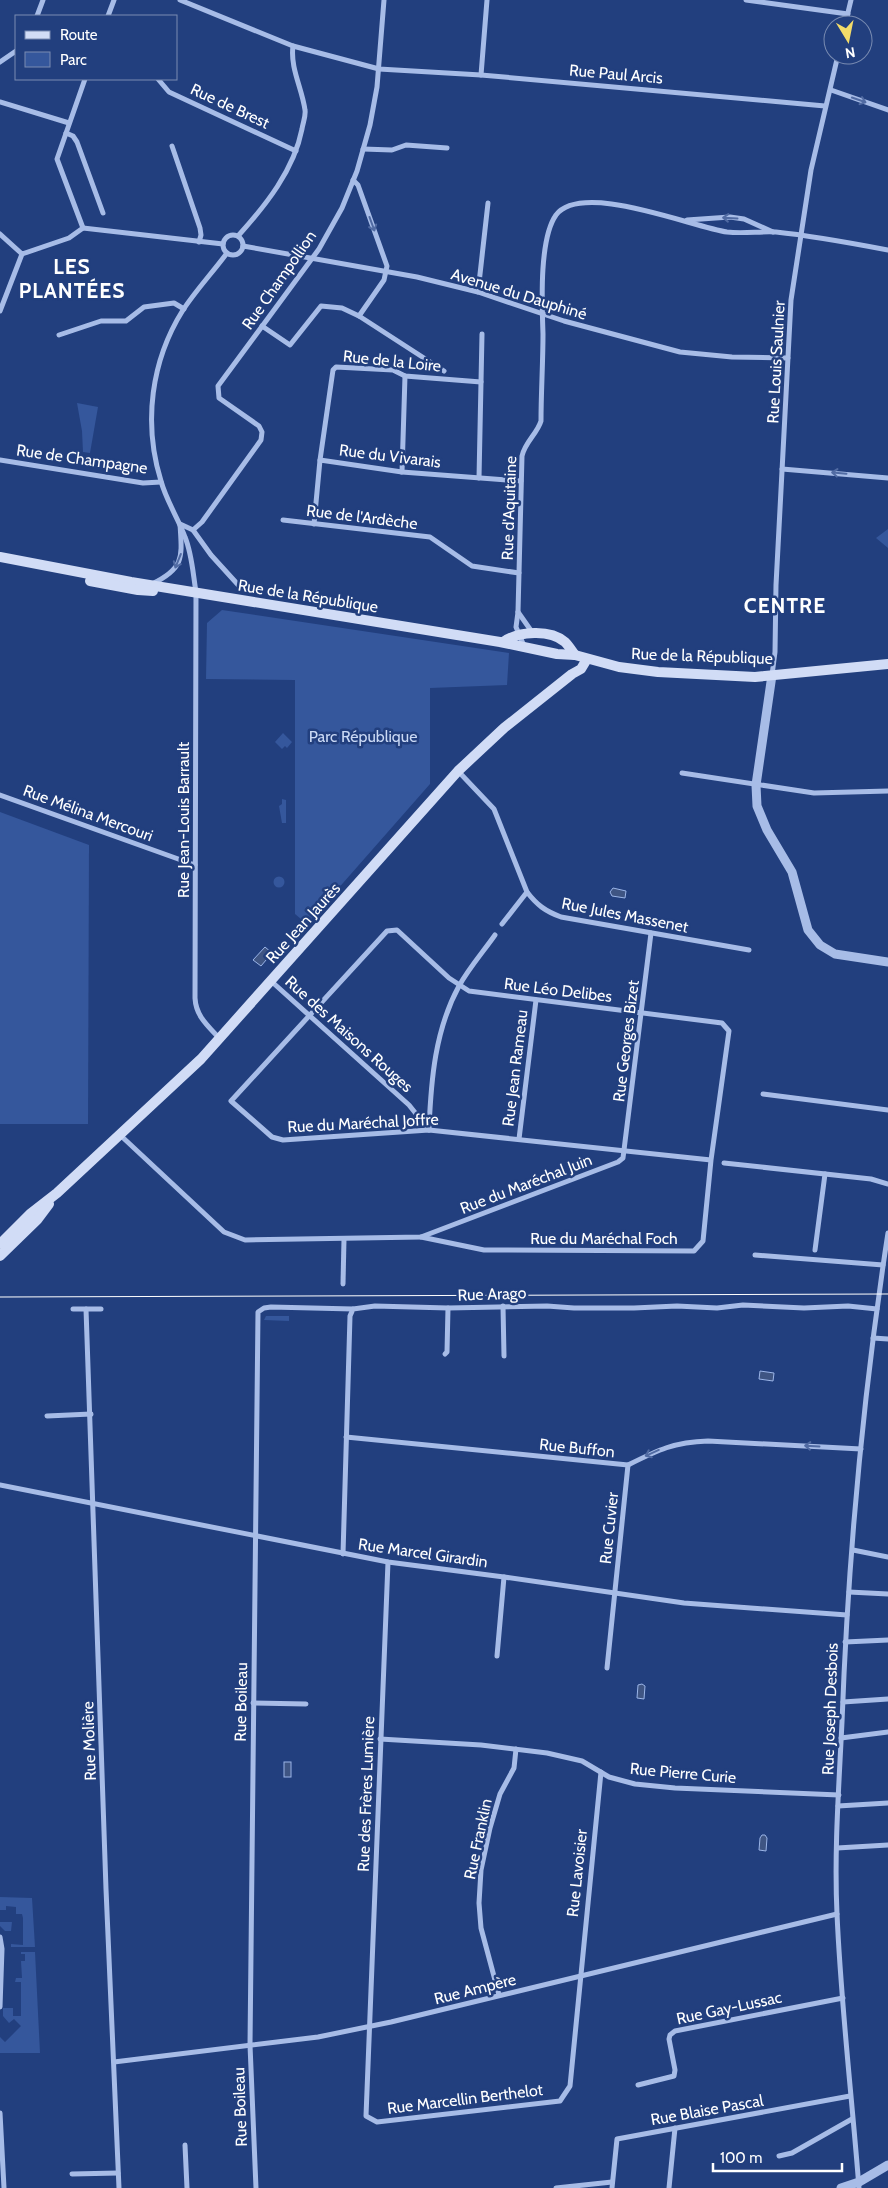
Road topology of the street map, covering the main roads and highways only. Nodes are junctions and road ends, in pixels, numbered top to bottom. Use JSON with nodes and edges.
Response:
{"nodes":[{"id":1,"x":0,"y":557,"type":"edge"},
{"id":2,"x":0,"y":564,"type":"edge"},
{"id":3,"x":196,"y":592,"type":"junction"},
{"id":4,"x":562,"y":640,"type":"junction"},
{"id":5,"x":503,"y":642,"type":"junction"},
{"id":6,"x":557,"y":654,"type":"junction"},
{"id":7,"x":575,"y":655,"type":"junction"},
{"id":8,"x":587,"y":659,"type":"junction"},
{"id":9,"x":888,"y":664,"type":"edge"},
{"id":10,"x":572,"y":674,"type":"junction"},
{"id":11,"x":57,"y":1193,"type":"junction"},
{"id":12,"x":0,"y":1244,"type":"edge"},
{"id":13,"x":0,"y":1256,"type":"edge"}],
"edges":[{"from":1,"to":3,"type":"main road","name":"Rue de la République"},
{"from":2,"to":3,"type":"main road","name":"Rue de la République"},
{"from":3,"to":5,"type":"main road","name":"Rue de la République"},
{"from":4,"to":5,"type":"main road"},
{"from":4,"to":6,"type":"main road"},
{"from":4,"to":7,"type":"main road"},
{"from":5,"to":6,"type":"main road","name":"Rue de la République"},
{"from":6,"to":7,"type":"main road","name":"Rue de la République"},
{"from":7,"to":8,"type":"main road","name":"Rue de la République"},
{"from":7,"to":10,"type":"main road"},
{"from":8,"to":9,"type":"main road","name":"Rue de la République"},
{"from":8,"to":10,"type":"main road","name":"Rue Jean Jaurès"},
{"from":10,"to":11,"type":"main road","name":"Rue Jean Jaurès"},
{"from":11,"to":12,"type":"main road","name":"Rue Jean Jaurès"},
{"from":11,"to":13,"type":"main road","name":"Rue Jean Jaurès"}]}
